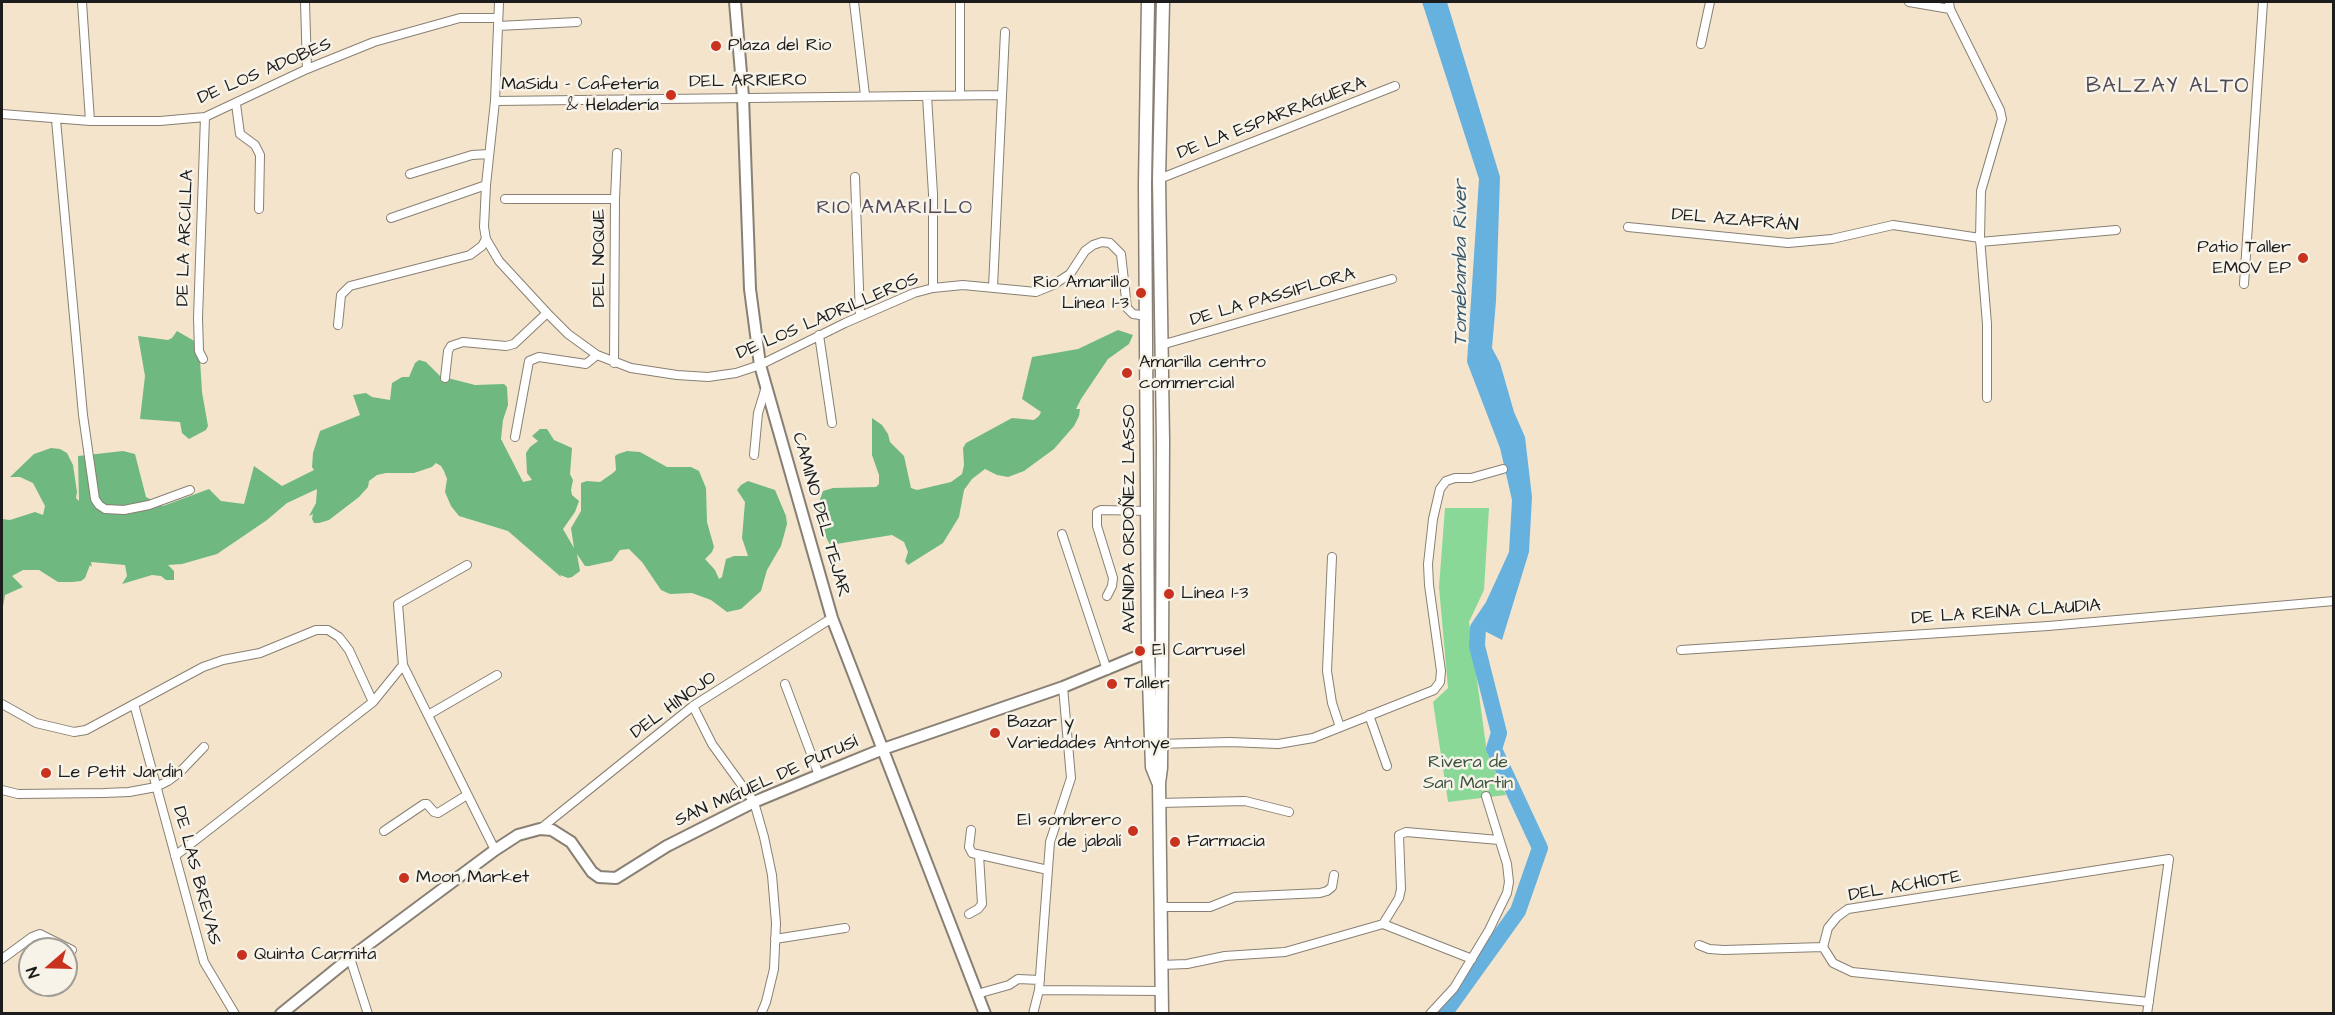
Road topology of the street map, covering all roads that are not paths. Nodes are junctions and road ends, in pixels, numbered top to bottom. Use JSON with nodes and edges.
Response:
{"nodes":[{"id":1,"x":82,"y":2,"type":"edge"},
{"id":2,"x":305,"y":2,"type":"edge"},
{"id":3,"x":499,"y":2,"type":"edge"},
{"id":4,"x":735,"y":2,"type":"edge"},
{"id":5,"x":854,"y":2,"type":"edge"},
{"id":6,"x":960,"y":2,"type":"edge"},
{"id":7,"x":1148,"y":2,"type":"edge"},
{"id":8,"x":1163,"y":2,"type":"edge"},
{"id":9,"x":1710,"y":2,"type":"edge"},
{"id":10,"x":1909,"y":2,"type":"edge"},
{"id":11,"x":2263,"y":2,"type":"edge"},
{"id":12,"x":1950,"y":5,"type":"edge"},
{"id":13,"x":498,"y":22,"type":"junction"},
{"id":14,"x":577,"y":22,"type":"dead end"},
{"id":15,"x":1005,"y":32,"type":"dead end"},
{"id":16,"x":1701,"y":44,"type":"dead end"},
{"id":17,"x":306,"y":69,"type":"junction"},
{"id":18,"x":1395,"y":86,"type":"dead end"},
{"id":19,"x":960,"y":94,"type":"junction"},
{"id":20,"x":865,"y":95,"type":"junction"},
{"id":21,"x":1001,"y":95,"type":"junction"},
{"id":22,"x":927,"y":96,"type":"junction"},
{"id":23,"x":742,"y":97,"type":"junction"},
{"id":24,"x":495,"y":101,"type":"junction"},
{"id":25,"x":236,"y":104,"type":"junction"},
{"id":26,"x":2,"y":114,"type":"edge"},
{"id":27,"x":205,"y":117,"type":"junction"},
{"id":28,"x":56,"y":120,"type":"junction"},
{"id":29,"x":90,"y":122,"type":"junction"},
{"id":30,"x":617,"y":153,"type":"dead end"},
{"id":31,"x":489,"y":154,"type":"junction"},
{"id":32,"x":410,"y":174,"type":"dead end"},
{"id":33,"x":855,"y":177,"type":"dead end"},
{"id":34,"x":1159,"y":179,"type":"junction"},
{"id":35,"x":486,"y":185,"type":"junction"},
{"id":36,"x":505,"y":199,"type":"dead end"},
{"id":37,"x":615,"y":199,"type":"junction"},
{"id":38,"x":259,"y":209,"type":"dead end"},
{"id":39,"x":391,"y":218,"type":"dead end"},
{"id":40,"x":1628,"y":227,"type":"dead end"},
{"id":41,"x":2116,"y":230,"type":"dead end"},
{"id":42,"x":486,"y":239,"type":"junction"},
{"id":43,"x":1980,"y":240,"type":"junction"},
{"id":44,"x":1392,"y":279,"type":"dead end"},
{"id":45,"x":2244,"y":284,"type":"dead end"},
{"id":46,"x":993,"y":287,"type":"junction"},
{"id":47,"x":933,"y":288,"type":"junction"},
{"id":48,"x":547,"y":313,"type":"junction"},
{"id":49,"x":860,"y":316,"type":"junction"},
{"id":50,"x":1147,"y":316,"type":"junction"},
{"id":51,"x":338,"y":326,"type":"dead end"},
{"id":52,"x":819,"y":335,"type":"junction"},
{"id":53,"x":1161,"y":345,"type":"junction"},
{"id":54,"x":597,"y":355,"type":"junction"},
{"id":55,"x":203,"y":359,"type":"dead end"},
{"id":56,"x":614,"y":363,"type":"junction"},
{"id":57,"x":760,"y":364,"type":"junction"},
{"id":58,"x":445,"y":378,"type":"dead end"},
{"id":59,"x":766,"y":387,"type":"junction"},
{"id":60,"x":1987,"y":398,"type":"dead end"},
{"id":61,"x":832,"y":423,"type":"dead end"},
{"id":62,"x":515,"y":437,"type":"dead end"},
{"id":63,"x":754,"y":455,"type":"dead end"},
{"id":64,"x":1503,"y":469,"type":"dead end"},
{"id":65,"x":190,"y":490,"type":"dead end"},
{"id":66,"x":1148,"y":511,"type":"junction"},
{"id":67,"x":1062,"y":534,"type":"dead end"},
{"id":68,"x":1332,"y":557,"type":"dead end"},
{"id":69,"x":467,"y":565,"type":"dead end"},
{"id":70,"x":1107,"y":596,"type":"dead end"},
{"id":71,"x":2334,"y":601,"type":"edge"},
{"id":72,"x":832,"y":618,"type":"junction"},
{"id":73,"x":1681,"y":650,"type":"dead end"},
{"id":74,"x":1162,"y":651,"type":"junction"},
{"id":75,"x":1148,"y":652,"type":"junction"},
{"id":76,"x":403,"y":665,"type":"junction"},
{"id":77,"x":1107,"y":670,"type":"junction"},
{"id":78,"x":497,"y":675,"type":"dead end"},
{"id":79,"x":785,"y":684,"type":"dead end"},
{"id":80,"x":1063,"y":687,"type":"junction"},
{"id":81,"x":373,"y":702,"type":"junction"},
{"id":82,"x":2,"y":704,"type":"edge"},
{"id":83,"x":134,"y":704,"type":"junction"},
{"id":84,"x":693,"y":706,"type":"junction"},
{"id":85,"x":428,"y":715,"type":"junction"},
{"id":86,"x":1369,"y":715,"type":"junction"},
{"id":87,"x":1340,"y":727,"type":"junction"},
{"id":88,"x":1157,"y":744,"type":"junction"},
{"id":89,"x":204,"y":747,"type":"dead end"},
{"id":90,"x":883,"y":749,"type":"junction"},
{"id":91,"x":1387,"y":766,"type":"dead end"},
{"id":92,"x":819,"y":775,"type":"junction"},
{"id":93,"x":156,"y":787,"type":"junction"},
{"id":94,"x":2,"y":790,"type":"edge"},
{"id":95,"x":467,"y":795,"type":"junction"},
{"id":96,"x":1486,"y":796,"type":"dead end"},
{"id":97,"x":754,"y":802,"type":"junction"},
{"id":98,"x":1160,"y":803,"type":"junction"},
{"id":99,"x":1289,"y":812,"type":"dead end"},
{"id":100,"x":540,"y":829,"type":"junction"},
{"id":101,"x":971,"y":830,"type":"dead end"},
{"id":102,"x":384,"y":831,"type":"dead end"},
{"id":103,"x":1499,"y":840,"type":"junction"},
{"id":104,"x":495,"y":850,"type":"junction"},
{"id":105,"x":979,"y":855,"type":"junction"},
{"id":106,"x":175,"y":856,"type":"junction"},
{"id":107,"x":1048,"y":870,"type":"junction"},
{"id":108,"x":1334,"y":875,"type":"dead end"},
{"id":109,"x":1160,"y":907,"type":"junction"},
{"id":110,"x":969,"y":914,"type":"dead end"},
{"id":111,"x":1383,"y":924,"type":"junction"},
{"id":112,"x":845,"y":928,"type":"dead end"},
{"id":113,"x":32,"y":937,"type":"edge"},
{"id":114,"x":46,"y":937,"type":"edge"},
{"id":115,"x":775,"y":939,"type":"junction"},
{"id":116,"x":1700,"y":945,"type":"dead end"},
{"id":117,"x":18,"y":947,"type":"edge"},
{"id":118,"x":1823,"y":947,"type":"junction"},
{"id":119,"x":350,"y":958,"type":"junction"},
{"id":120,"x":2,"y":959,"type":"edge"},
{"id":121,"x":1472,"y":959,"type":"junction"},
{"id":122,"x":1161,"y":965,"type":"junction"},
{"id":123,"x":1040,"y":980,"type":"junction"},
{"id":124,"x":1039,"y":990,"type":"junction"},
{"id":125,"x":1162,"y":991,"type":"junction"},
{"id":126,"x":977,"y":994,"type":"junction"},
{"id":127,"x":2149,"y":1002,"type":"junction"},
{"id":128,"x":281,"y":1013,"type":"edge"},
{"id":129,"x":235,"y":1014,"type":"edge"},
{"id":130,"x":368,"y":1014,"type":"edge"},
{"id":131,"x":761,"y":1014,"type":"edge"},
{"id":132,"x":985,"y":1014,"type":"edge"},
{"id":133,"x":1033,"y":1014,"type":"edge"},
{"id":134,"x":1162,"y":1014,"type":"edge"},
{"id":135,"x":1430,"y":1014,"type":"edge"},
{"id":136,"x":2148,"y":1014,"type":"edge"}],
"edges":[{"from":1,"to":29,"type":"street"},
{"from":2,"to":17,"type":"street"},
{"from":3,"to":13,"type":"street"},
{"from":4,"to":23,"type":"street","name":"CAMINO DEL TEJAR"},
{"from":5,"to":20,"type":"street"},
{"from":6,"to":19,"type":"street"},
{"from":7,"to":50,"type":"main road","name":"AVENIDA ORDOÑEZ LASSO"},
{"from":8,"to":34,"type":"main road","name":"AVENIDA ORDOÑEZ LASSO"},
{"from":9,"to":16,"type":"street"},
{"from":10,"to":12,"type":"street"},
{"from":11,"to":45,"type":"street"},
{"from":12,"to":43,"type":"street"},
{"from":13,"to":14,"type":"street","name":"DE LOS ADOBES"},
{"from":13,"to":17,"type":"street","name":"DE LOS ADOBES"},
{"from":13,"to":24,"type":"street"},
{"from":15,"to":21,"type":"street"},
{"from":17,"to":25,"type":"street","name":"DE LOS ADOBES"},
{"from":18,"to":34,"type":"street","name":"DE LA ESPARRAGUERA"},
{"from":19,"to":21,"type":"street","name":"DEL ARRIERO"},
{"from":19,"to":22,"type":"street","name":"DEL ARRIERO"},
{"from":20,"to":22,"type":"street","name":"DEL ARRIERO"},
{"from":20,"to":23,"type":"street","name":"DEL ARRIERO"},
{"from":21,"to":46,"type":"street"},
{"from":22,"to":47,"type":"street"},
{"from":23,"to":24,"type":"street","name":"DEL ARRIERO"},
{"from":23,"to":57,"type":"street","name":"CAMINO DEL TEJAR"},
{"from":24,"to":31,"type":"street"},
{"from":25,"to":27,"type":"street","name":"DE LOS ADOBES"},
{"from":25,"to":38,"type":"street"},
{"from":26,"to":28,"type":"street","name":"DE LOS ADOBES"},
{"from":27,"to":29,"type":"street","name":"DE LOS ADOBES"},
{"from":27,"to":55,"type":"street","name":"DE LA ARCILLA"},
{"from":28,"to":29,"type":"street","name":"DE LOS ADOBES"},
{"from":28,"to":65,"type":"street"},
{"from":30,"to":37,"type":"street","name":"DEL NOQUE"},
{"from":31,"to":32,"type":"street"},
{"from":31,"to":35,"type":"street"},
{"from":33,"to":49,"type":"street"},
{"from":34,"to":53,"type":"main road","name":"AVENIDA ORDOÑEZ LASSO"},
{"from":35,"to":39,"type":"street"},
{"from":35,"to":42,"type":"street"},
{"from":36,"to":37,"type":"street"},
{"from":37,"to":56,"type":"street","name":"DEL NOQUE"},
{"from":40,"to":43,"type":"street","name":"DEL AZAFRÁN"},
{"from":41,"to":43,"type":"street","name":"DEL AZAFRÁN"},
{"from":42,"to":48,"type":"street","name":"DE LOS LADRILLEROS"},
{"from":42,"to":51,"type":"street"},
{"from":43,"to":60,"type":"street"},
{"from":44,"to":53,"type":"street","name":"DE LA PASSIFLORA"},
{"from":46,"to":47,"type":"street","name":"DE LOS LADRILLEROS"},
{"from":46,"to":50,"type":"street","name":"DE LOS LADRILLEROS"},
{"from":47,"to":49,"type":"street","name":"DE LOS LADRILLEROS"},
{"from":48,"to":54,"type":"street","name":"DE LOS LADRILLEROS"},
{"from":48,"to":58,"type":"street"},
{"from":49,"to":52,"type":"street","name":"DE LOS LADRILLEROS"},
{"from":50,"to":66,"type":"main road","name":"AVENIDA ORDOÑEZ LASSO"},
{"from":52,"to":57,"type":"street","name":"DE LOS LADRILLEROS"},
{"from":52,"to":61,"type":"street"},
{"from":53,"to":74,"type":"main road","name":"AVENIDA ORDOÑEZ LASSO"},
{"from":54,"to":56,"type":"street","name":"DE LOS LADRILLEROS"},
{"from":54,"to":62,"type":"street"},
{"from":56,"to":57,"type":"street","name":"DE LOS LADRILLEROS"},
{"from":57,"to":59,"type":"street","name":"CAMINO DEL TEJAR"},
{"from":59,"to":63,"type":"street"},
{"from":59,"to":72,"type":"street","name":"CAMINO DEL TEJAR"},
{"from":64,"to":86,"type":"street"},
{"from":66,"to":70,"type":"street"},
{"from":66,"to":75,"type":"main road","name":"AVENIDA ORDOÑEZ LASSO"},
{"from":67,"to":77,"type":"street"},
{"from":68,"to":87,"type":"street"},
{"from":69,"to":76,"type":"street"},
{"from":71,"to":73,"type":"street","name":"DE LA REINA CLAUDIA"},
{"from":72,"to":84,"type":"street","name":"DEL HINOJO"},
{"from":72,"to":90,"type":"street","name":"CAMINO DEL TEJAR"},
{"from":74,"to":75,"type":"street","name":"SAN MIGUEL DE PUTUSÍ"},
{"from":74,"to":88,"type":"main road","name":"AVENIDA ORDOÑEZ LASSO"},
{"from":75,"to":77,"type":"street","name":"SAN MIGUEL DE PUTUSÍ"},
{"from":75,"to":88,"type":"main road","name":"AVENIDA ORDOÑEZ LASSO"},
{"from":76,"to":81,"type":"street"},
{"from":76,"to":85,"type":"street"},
{"from":77,"to":80,"type":"street","name":"SAN MIGUEL DE PUTUSÍ"},
{"from":78,"to":85,"type":"street"},
{"from":79,"to":92,"type":"street"},
{"from":80,"to":90,"type":"street","name":"SAN MIGUEL DE PUTUSÍ"},
{"from":80,"to":107,"type":"street"},
{"from":81,"to":83,"type":"street"},
{"from":81,"to":106,"type":"street"},
{"from":82,"to":83,"type":"street"},
{"from":83,"to":93,"type":"street","name":"DE LAS BREVAS"},
{"from":84,"to":97,"type":"street"},
{"from":84,"to":100,"type":"street","name":"DEL HINOJO"},
{"from":85,"to":95,"type":"street"},
{"from":86,"to":87,"type":"street"},
{"from":86,"to":91,"type":"street"},
{"from":87,"to":88,"type":"street"},
{"from":88,"to":98,"type":"main road","name":"AVENIDA ORDOÑEZ LASSO"},
{"from":89,"to":93,"type":"street"},
{"from":90,"to":92,"type":"street","name":"SAN MIGUEL DE PUTUSÍ"},
{"from":90,"to":126,"type":"street","name":"CAMINO DEL TEJAR"},
{"from":92,"to":97,"type":"street","name":"SAN MIGUEL DE PUTUSÍ"},
{"from":93,"to":94,"type":"street"},
{"from":93,"to":106,"type":"street","name":"DE LAS BREVAS"},
{"from":95,"to":102,"type":"street"},
{"from":95,"to":104,"type":"street"},
{"from":96,"to":103,"type":"street"},
{"from":97,"to":100,"type":"street","name":"SAN MIGUEL DE PUTUSÍ"},
{"from":97,"to":115,"type":"street"},
{"from":98,"to":99,"type":"street"},
{"from":98,"to":109,"type":"main road","name":"AVENIDA ORDOÑEZ LASSO"},
{"from":100,"to":104,"type":"street"},
{"from":101,"to":105,"type":"street"},
{"from":103,"to":111,"type":"street"},
{"from":103,"to":121,"type":"street"},
{"from":104,"to":119,"type":"street"},
{"from":105,"to":107,"type":"street"},
{"from":105,"to":110,"type":"street"},
{"from":106,"to":129,"type":"street","name":"DE LAS BREVAS"},
{"from":107,"to":123,"type":"street"},
{"from":108,"to":109,"type":"street"},
{"from":109,"to":122,"type":"main road","name":"AVENIDA ORDOÑEZ LASSO"},
{"from":111,"to":121,"type":"street"},
{"from":111,"to":122,"type":"street"},
{"from":112,"to":115,"type":"street"},
{"from":113,"to":114,"type":"street"},
{"from":115,"to":131,"type":"street"},
{"from":116,"to":118,"type":"street"},
{"from":117,"to":120,"type":"street"},
{"from":118,"to":127,"type":"street"},
{"from":118,"to":127,"type":"street","name":"DEL ACHIOTE"},
{"from":119,"to":128,"type":"street"},
{"from":119,"to":130,"type":"street"},
{"from":121,"to":135,"type":"street"},
{"from":122,"to":125,"type":"main road","name":"AVENIDA ORDOÑEZ LASSO"},
{"from":123,"to":124,"type":"street"},
{"from":123,"to":126,"type":"street"},
{"from":124,"to":125,"type":"street"},
{"from":124,"to":133,"type":"street"},
{"from":125,"to":134,"type":"main road","name":"AVENIDA ORDOÑEZ LASSO"},
{"from":126,"to":132,"type":"street","name":"CAMINO DEL TEJAR"},
{"from":127,"to":136,"type":"street"}]}
